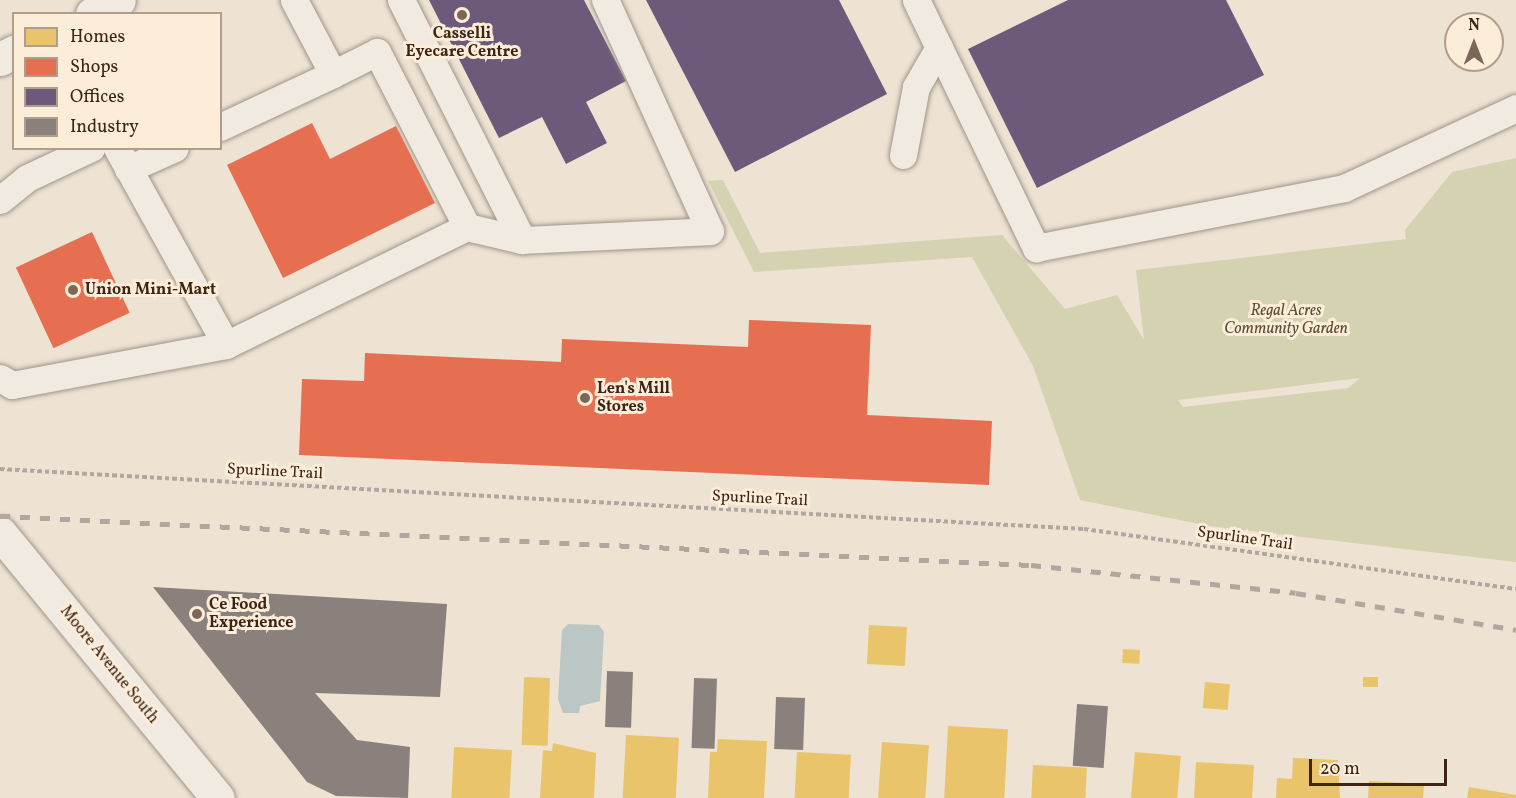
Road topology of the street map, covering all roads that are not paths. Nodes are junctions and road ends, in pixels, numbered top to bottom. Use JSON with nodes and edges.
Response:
{"nodes":[{"id":1,"x":119,"y":0,"type":"edge"},
{"id":2,"x":294,"y":0,"type":"edge"},
{"id":3,"x":401,"y":0,"type":"edge"},
{"id":4,"x":605,"y":0,"type":"edge"},
{"id":5,"x":916,"y":0,"type":"edge"},
{"id":6,"x":96,"y":12,"type":"edge"},
{"id":7,"x":939,"y":47,"type":"junction"},
{"id":8,"x":333,"y":74,"type":"junction"},
{"id":9,"x":1516,"y":108,"type":"edge"},
{"id":10,"x":222,"y":127,"type":"edge"},
{"id":11,"x":87,"y":150,"type":"edge"},
{"id":12,"x":165,"y":150,"type":"edge"},
{"id":13,"x":903,"y":155,"type":"dead end"},
{"id":14,"x":122,"y":159,"type":"edge"},
{"id":15,"x":0,"y":200,"type":"edge"},
{"id":16,"x":467,"y":227,"type":"junction"},
{"id":17,"x":522,"y":240,"type":"junction"},
{"id":18,"x":226,"y":345,"type":"junction"},
{"id":19,"x":0,"y":378,"type":"edge"},
{"id":20,"x":0,"y":533,"type":"edge"},
{"id":21,"x":218,"y":798,"type":"edge"}],
"edges":[{"from":1,"to":6,"type":"street"},
{"from":2,"to":8,"type":"lane"},
{"from":3,"to":17,"type":"lane"},
{"from":4,"to":17,"type":"lane"},
{"from":5,"to":7,"type":"lane"},
{"from":7,"to":9,"type":"lane"},
{"from":7,"to":13,"type":"lane"},
{"from":8,"to":10,"type":"lane"},
{"from":8,"to":16,"type":"lane"},
{"from":11,"to":15,"type":"lane"},
{"from":12,"to":14,"type":"lane"},
{"from":14,"to":18,"type":"lane"},
{"from":16,"to":17,"type":"lane"},
{"from":16,"to":18,"type":"lane"},
{"from":18,"to":19,"type":"lane"},
{"from":20,"to":21,"type":"street","name":"Moore Avenue South"}]}
